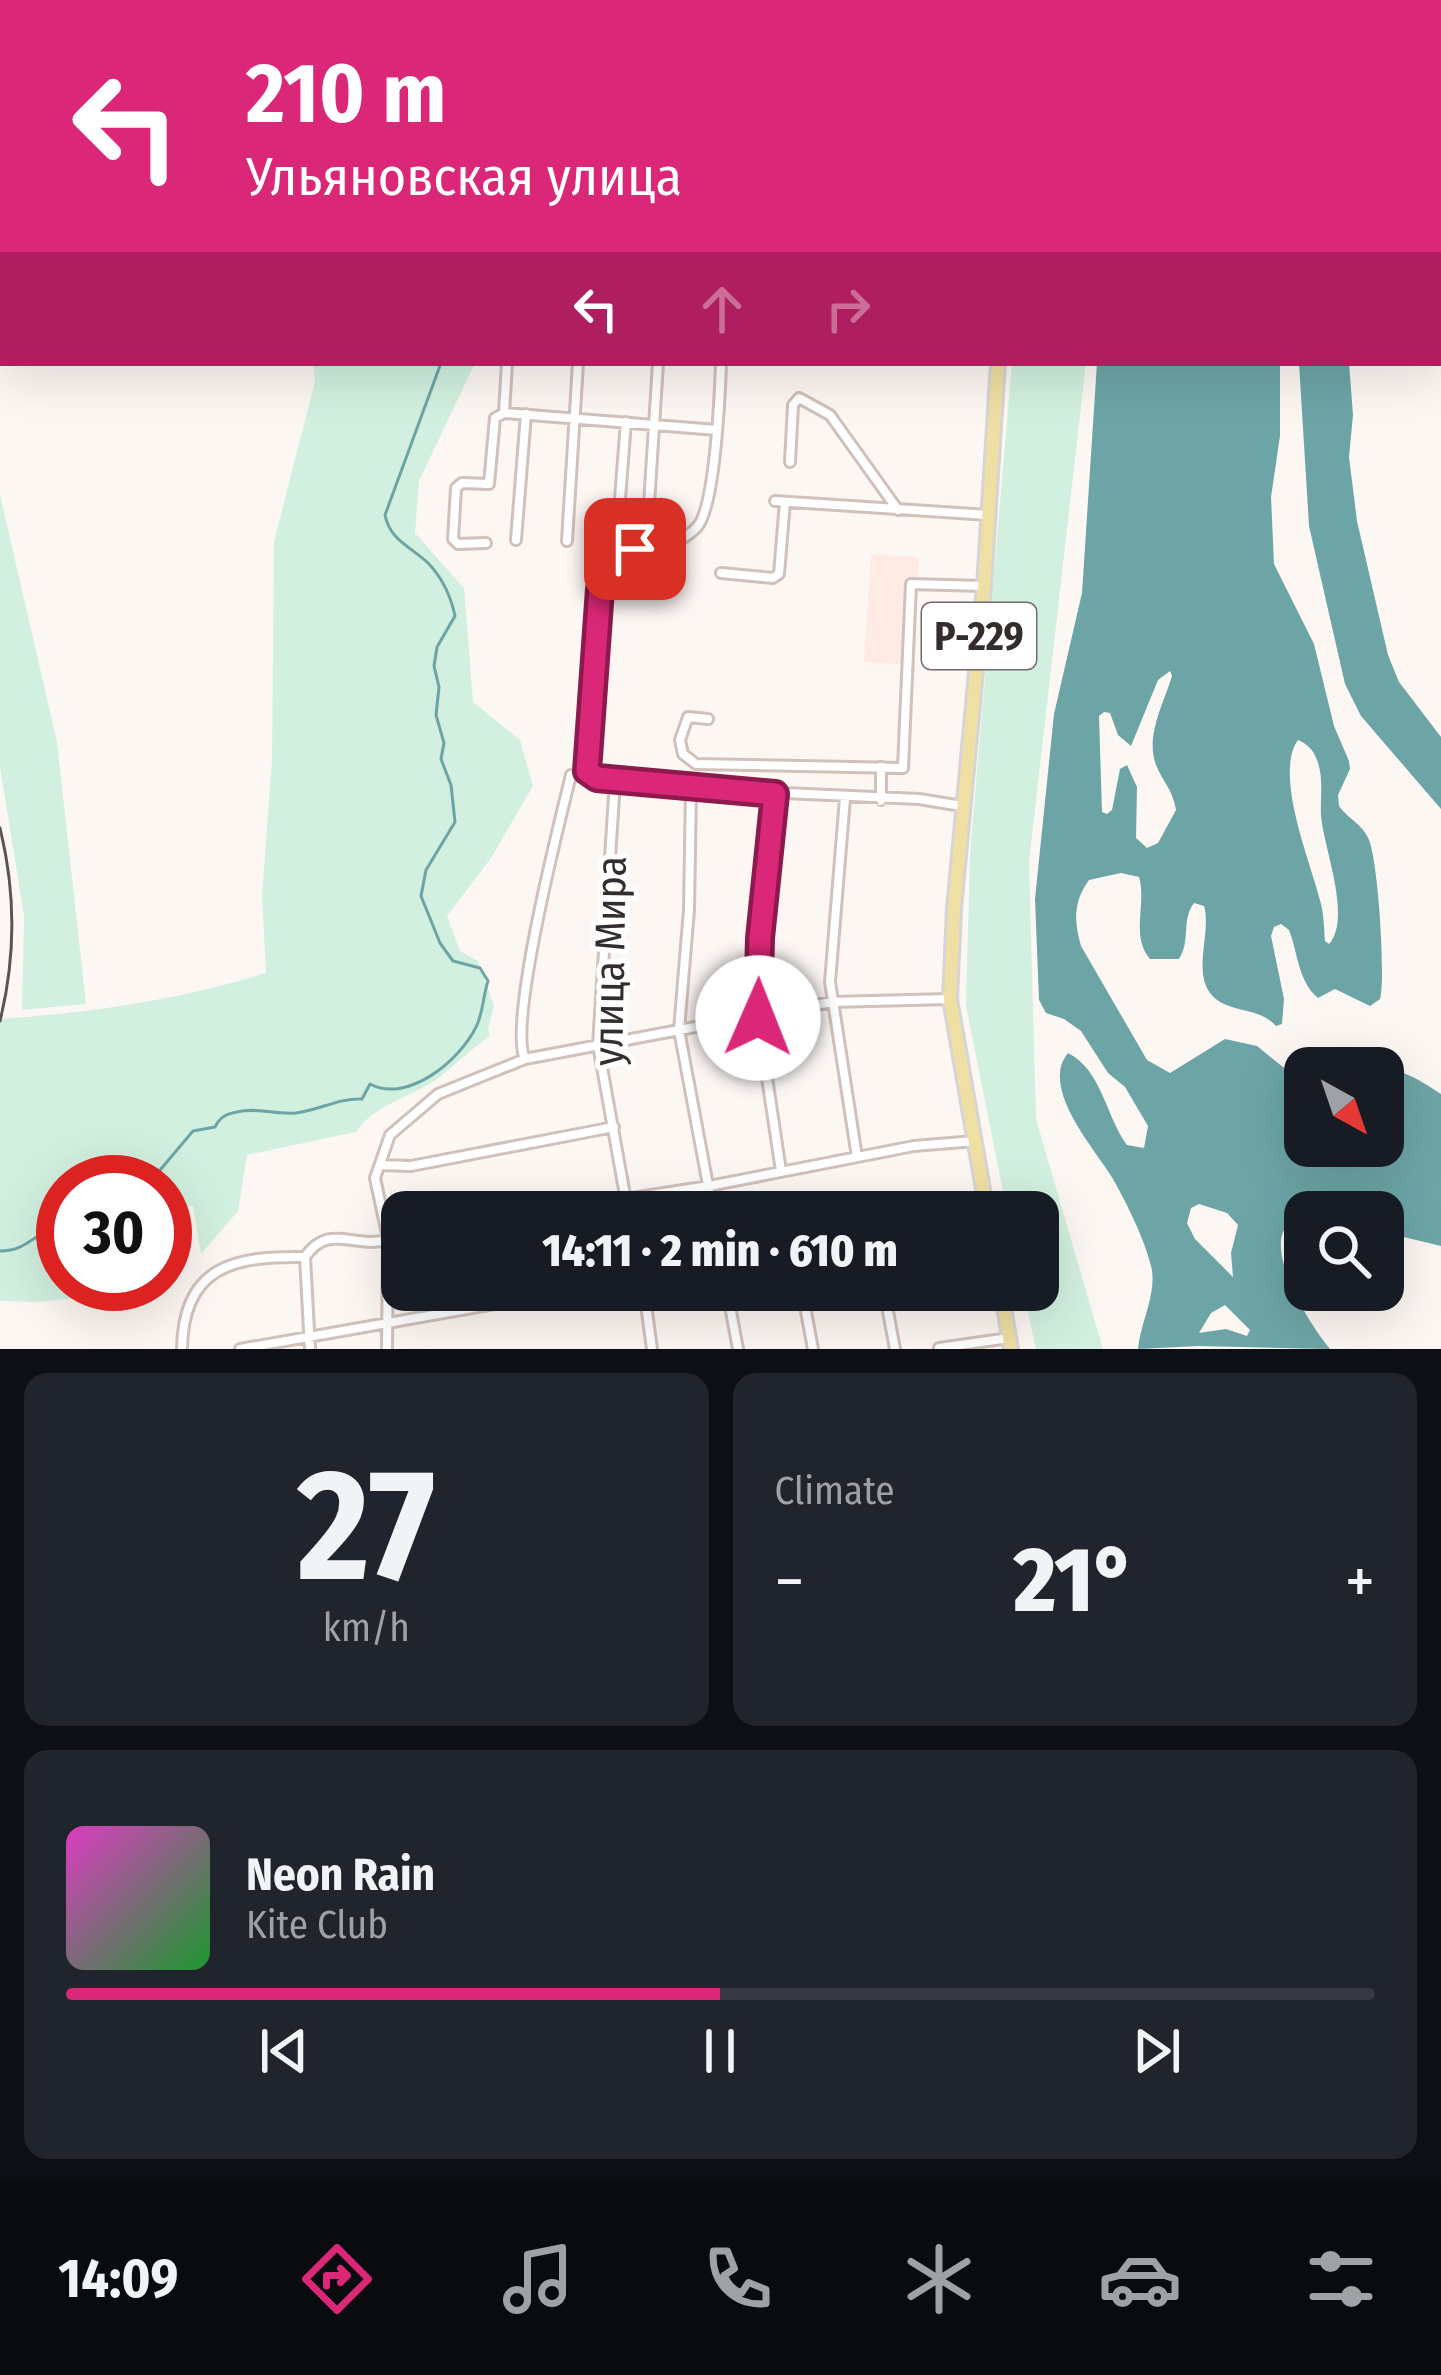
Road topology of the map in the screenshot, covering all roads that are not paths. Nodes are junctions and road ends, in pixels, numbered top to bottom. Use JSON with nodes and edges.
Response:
{"nodes":[{"id":1,"x":507,"y":366,"type":"edge"},
{"id":2,"x":578,"y":366,"type":"edge"},
{"id":3,"x":658,"y":366,"type":"edge"},
{"id":4,"x":721,"y":366,"type":"edge"},
{"id":5,"x":998,"y":366,"type":"edge"},
{"id":6,"x":504,"y":412,"type":"junction"},
{"id":7,"x":526,"y":414,"type":"junction"},
{"id":8,"x":574,"y":416,"type":"junction"},
{"id":9,"x":626,"y":422,"type":"junction"},
{"id":10,"x":653,"y":425,"type":"junction"},
{"id":11,"x":716,"y":430,"type":"junction"},
{"id":12,"x":790,"y":462,"type":"dead end"},
{"id":13,"x":898,"y":510,"type":"junction"},
{"id":14,"x":619,"y":511,"type":"dead end"},
{"id":15,"x":989,"y":514,"type":"junction"},
{"id":16,"x":648,"y":520,"type":"dead end"},
{"id":17,"x":517,"y":540,"type":"dead end"},
{"id":18,"x":567,"y":541,"type":"dead end"},
{"id":19,"x":486,"y":543,"type":"dead end"},
{"id":20,"x":722,"y":573,"type":"dead end"},
{"id":21,"x":984,"y":586,"type":"junction"},
{"id":22,"x":709,"y":719,"type":"dead end"},
{"id":23,"x":881,"y":767,"type":"junction"},
{"id":24,"x":597,"y":778,"type":"junction"},
{"id":25,"x":615,"y":780,"type":"junction"},
{"id":26,"x":691,"y":788,"type":"junction"},
{"id":27,"x":775,"y":794,"type":"junction"},
{"id":28,"x":845,"y":798,"type":"junction"},
{"id":29,"x":881,"y":800,"type":"junction"},
{"id":30,"x":964,"y":806,"type":"junction"},
{"id":31,"x":950,"y":999,"type":"junction"},
{"id":32,"x":832,"y":1002,"type":"junction"},
{"id":33,"x":758,"y":1018,"type":"junction"},
{"id":34,"x":680,"y":1030,"type":"junction"},
{"id":35,"x":598,"y":1045,"type":"junction"},
{"id":36,"x":525,"y":1059,"type":"junction"},
{"id":37,"x":614,"y":1127,"type":"junction"},
{"id":38,"x":974,"y":1142,"type":"junction"},
{"id":39,"x":857,"y":1157,"type":"junction"},
{"id":40,"x":380,"y":1165,"type":"junction"},
{"id":41,"x":782,"y":1171,"type":"junction"},
{"id":42,"x":709,"y":1186,"type":"junction"},
{"id":43,"x":625,"y":1191,"type":"edge"},
{"id":44,"x":671,"y":1191,"type":"edge"},
{"id":45,"x":710,"y":1191,"type":"edge"},
{"id":46,"x":983,"y":1191,"type":"edge"},
{"id":47,"x":381,"y":1206,"type":"edge"},
{"id":48,"x":381,"y":1239,"type":"edge"},
{"id":49,"x":305,"y":1257,"type":"junction"},
{"id":50,"x":387,"y":1311,"type":"edge"},
{"id":51,"x":455,"y":1311,"type":"edge"},
{"id":52,"x":647,"y":1311,"type":"edge"},
{"id":53,"x":731,"y":1311,"type":"edge"},
{"id":54,"x":806,"y":1311,"type":"edge"},
{"id":55,"x":888,"y":1311,"type":"edge"},
{"id":56,"x":1005,"y":1311,"type":"edge"},
{"id":57,"x":387,"y":1323,"type":"junction"},
{"id":58,"x":310,"y":1336,"type":"junction"},
{"id":59,"x":1011,"y":1344,"type":"edge"},
{"id":60,"x":939,"y":1348,"type":"edge"},
{"id":61,"x":182,"y":1349,"type":"edge"},
{"id":62,"x":240,"y":1349,"type":"edge"},
{"id":63,"x":310,"y":1349,"type":"edge"},
{"id":64,"x":387,"y":1349,"type":"edge"},
{"id":65,"x":652,"y":1349,"type":"edge"},
{"id":66,"x":738,"y":1349,"type":"edge"},
{"id":67,"x":813,"y":1349,"type":"edge"},
{"id":68,"x":895,"y":1349,"type":"edge"}],
"edges":[{"from":1,"to":6,"type":"street"},
{"from":2,"to":8,"type":"street"},
{"from":3,"to":10,"type":"street"},
{"from":4,"to":11,"type":"street"},
{"from":5,"to":15,"type":"main road","number":"Р-229"},
{"from":6,"to":7,"type":"street"},
{"from":6,"to":19,"type":"street"},
{"from":7,"to":8,"type":"street"},
{"from":7,"to":17,"type":"street"},
{"from":8,"to":9,"type":"street"},
{"from":8,"to":18,"type":"street"},
{"from":9,"to":10,"type":"street"},
{"from":9,"to":14,"type":"street"},
{"from":10,"to":11,"type":"street"},
{"from":10,"to":16,"type":"street"},
{"from":11,"to":24,"type":"street"},
{"from":12,"to":13,"type":"street"},
{"from":13,"to":15,"type":"street"},
{"from":13,"to":20,"type":"street"},
{"from":15,"to":21,"type":"main road","number":"Р-229"},
{"from":21,"to":23,"type":"street"},
{"from":21,"to":30,"type":"main road","number":"Р-229"},
{"from":22,"to":23,"type":"street"},
{"from":23,"to":29,"type":"street"},
{"from":24,"to":25,"type":"street"},
{"from":24,"to":36,"type":"street"},
{"from":25,"to":26,"type":"street"},
{"from":25,"to":35,"type":"street","name":"улица Мира"},
{"from":26,"to":27,"type":"street"},
{"from":26,"to":34,"type":"street"},
{"from":27,"to":28,"type":"street"},
{"from":27,"to":33,"type":"street"},
{"from":28,"to":29,"type":"street"},
{"from":28,"to":32,"type":"street"},
{"from":29,"to":30,"type":"street"},
{"from":30,"to":31,"type":"main road","number":"Р-229"},
{"from":31,"to":32,"type":"street"},
{"from":31,"to":38,"type":"main road","number":"Р-229"},
{"from":32,"to":33,"type":"street"},
{"from":32,"to":39,"type":"street"},
{"from":33,"to":34,"type":"street"},
{"from":33,"to":41,"type":"street"},
{"from":34,"to":35,"type":"street"},
{"from":34,"to":42,"type":"street"},
{"from":35,"to":36,"type":"street"},
{"from":35,"to":37,"type":"street","name":"улица Мира"},
{"from":36,"to":40,"type":"street"},
{"from":37,"to":40,"type":"street"},
{"from":37,"to":43,"type":"street","name":"улица Мира"},
{"from":38,"to":39,"type":"street"},
{"from":38,"to":46,"type":"main road","number":"Р-229"},
{"from":39,"to":41,"type":"street"},
{"from":40,"to":47,"type":"street"},
{"from":41,"to":42,"type":"street"},
{"from":42,"to":44,"type":"street"},
{"from":42,"to":45,"type":"street"},
{"from":48,"to":49,"type":"street"},
{"from":49,"to":58,"type":"street"},
{"from":49,"to":61,"type":"street"},
{"from":50,"to":57,"type":"street"},
{"from":51,"to":57,"type":"street"},
{"from":52,"to":65,"type":"street"},
{"from":53,"to":66,"type":"street"},
{"from":54,"to":67,"type":"street"},
{"from":55,"to":68,"type":"street"},
{"from":56,"to":59,"type":"main road"},
{"from":57,"to":58,"type":"street"},
{"from":57,"to":64,"type":"street"},
{"from":58,"to":62,"type":"street"},
{"from":58,"to":63,"type":"street"},
{"from":59,"to":60,"type":"street"}]}
